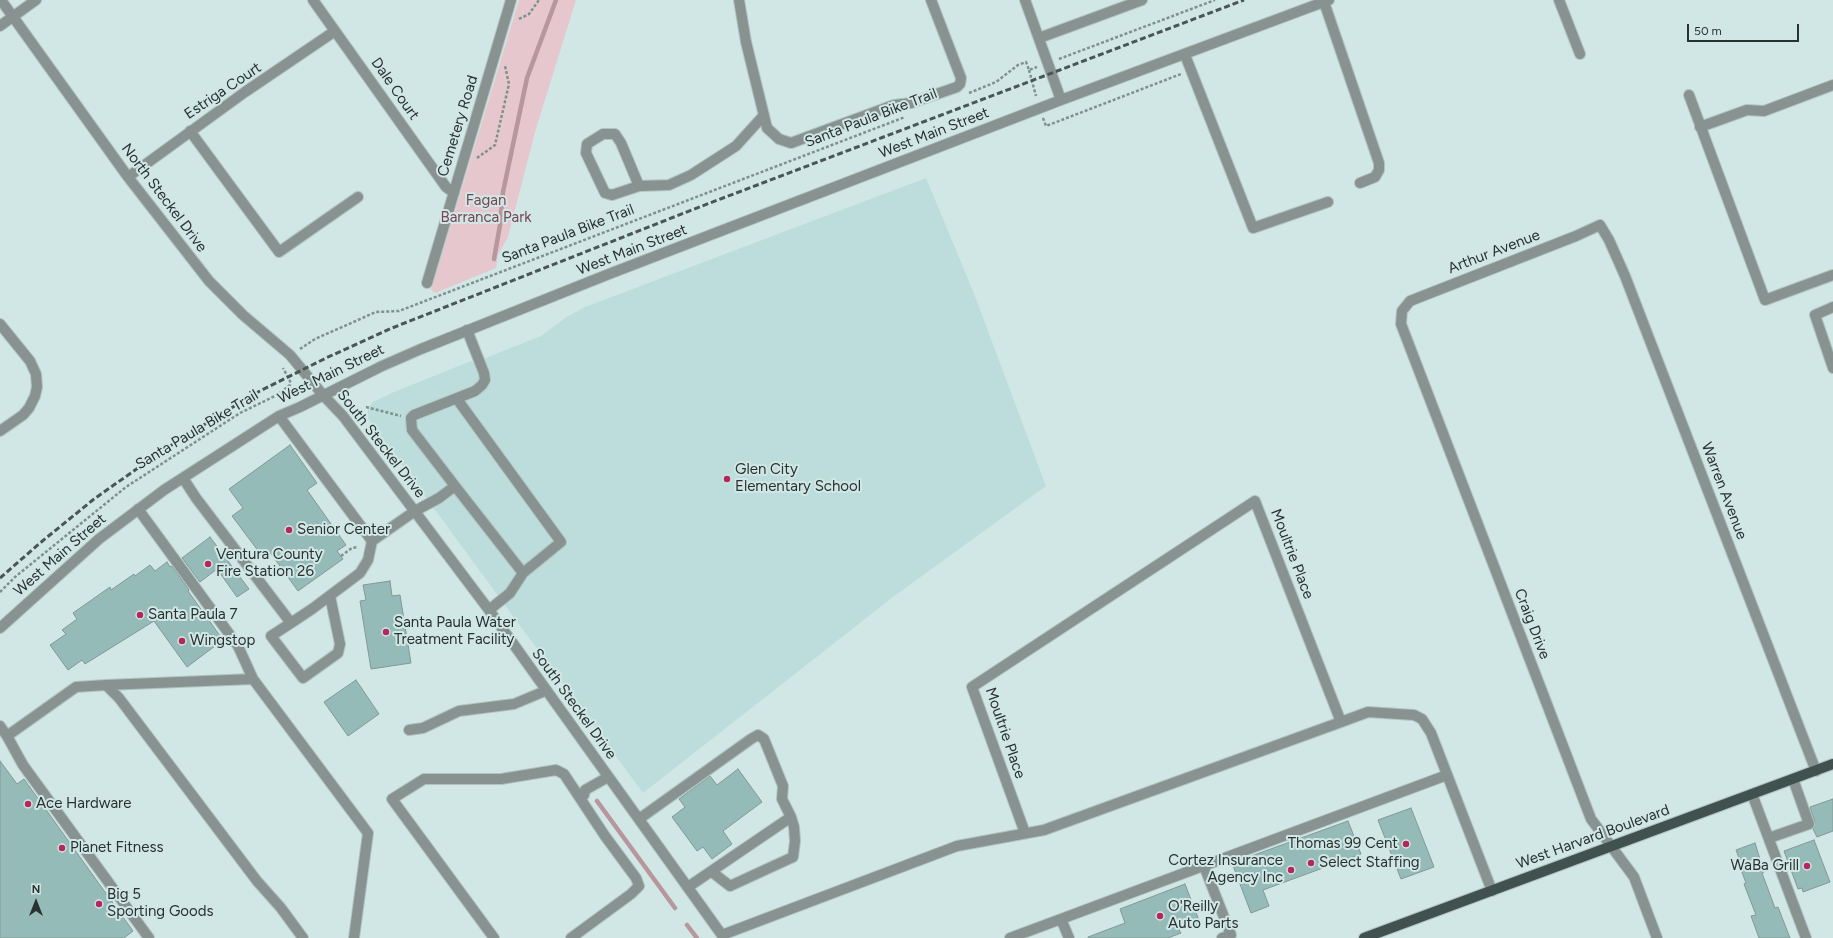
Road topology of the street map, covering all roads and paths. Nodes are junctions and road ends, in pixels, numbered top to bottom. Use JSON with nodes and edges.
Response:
{"nodes":[{"id":1,"x":1,"y":0,"type":"edge"},
{"id":2,"x":36,"y":0,"type":"edge"},
{"id":3,"x":312,"y":0,"type":"edge"},
{"id":4,"x":511,"y":0,"type":"edge"},
{"id":5,"x":539,"y":0,"type":"edge"},
{"id":6,"x":739,"y":0,"type":"edge"},
{"id":7,"x":931,"y":0,"type":"edge"},
{"id":8,"x":1025,"y":0,"type":"edge"},
{"id":9,"x":1142,"y":0,"type":"edge"},
{"id":10,"x":1215,"y":0,"type":"edge"},
{"id":11,"x":1559,"y":0,"type":"edge"},
{"id":12,"x":1326,"y":1,"type":"edge"},
{"id":13,"x":13,"y":16,"type":"junction"},
{"id":14,"x":518,"y":20,"type":"dead end"},
{"id":15,"x":0,"y":26,"type":"edge"},
{"id":16,"x":336,"y":31,"type":"junction"},
{"id":17,"x":1039,"y":38,"type":"junction"},
{"id":18,"x":1580,"y":54,"type":"dead end"},
{"id":19,"x":1185,"y":55,"type":"junction"},
{"id":20,"x":1048,"y":63,"type":"junction"},
{"id":21,"x":505,"y":64,"type":"dead end"},
{"id":22,"x":1833,"y":85,"type":"edge"},
{"id":23,"x":966,"y":94,"type":"dead end"},
{"id":24,"x":1689,"y":95,"type":"dead end"},
{"id":25,"x":1061,"y":100,"type":"junction"},
{"id":26,"x":764,"y":115,"type":"junction"},
{"id":27,"x":907,"y":116,"type":"dead end"},
{"id":28,"x":1700,"y":126,"type":"junction"},
{"id":29,"x":190,"y":131,"type":"junction"},
{"id":30,"x":461,"y":170,"type":"junction"},
{"id":31,"x":128,"y":177,"type":"junction"},
{"id":32,"x":1360,"y":183,"type":"dead end"},
{"id":33,"x":639,"y":186,"type":"junction"},
{"id":34,"x":454,"y":193,"type":"junction"},
{"id":35,"x":358,"y":197,"type":"dead end"},
{"id":36,"x":1328,"y":202,"type":"dead end"},
{"id":37,"x":1600,"y":225,"type":"joint"},
{"id":38,"x":1833,"y":275,"type":"edge"},
{"id":39,"x":426,"y":283,"type":"dead end"},
{"id":40,"x":1833,"y":307,"type":"edge"},
{"id":41,"x":1402,"y":310,"type":"joint"},
{"id":42,"x":0,"y":324,"type":"edge"},
{"id":43,"x":467,"y":330,"type":"junction"},
{"id":44,"x":290,"y":355,"type":"junction"},
{"id":45,"x":1833,"y":368,"type":"edge"},
{"id":46,"x":323,"y":395,"type":"junction"},
{"id":47,"x":457,"y":399,"type":"junction"},
{"id":48,"x":366,"y":407,"type":"dead end"},
{"id":49,"x":279,"y":416,"type":"junction"},
{"id":50,"x":411,"y":418,"type":"junction"},
{"id":51,"x":0,"y":430,"type":"edge"},
{"id":52,"x":183,"y":478,"type":"junction"},
{"id":53,"x":455,"y":486,"type":"junction"},
{"id":54,"x":138,"y":509,"type":"junction"},
{"id":55,"x":415,"y":511,"type":"junction"},
{"id":56,"x":372,"y":541,"type":"junction"},
{"id":57,"x":361,"y":548,"type":"dead end"},
{"id":58,"x":341,"y":556,"type":"dead end"},
{"id":59,"x":523,"y":573,"type":"junction"},
{"id":60,"x":0,"y":592,"type":"edge"},
{"id":61,"x":330,"y":596,"type":"junction"},
{"id":62,"x":489,"y":610,"type":"junction"},
{"id":63,"x":291,"y":623,"type":"junction"},
{"id":64,"x":0,"y":628,"type":"edge"},
{"id":65,"x":253,"y":679,"type":"junction"},
{"id":66,"x":106,"y":685,"type":"junction"},
{"id":67,"x":545,"y":691,"type":"junction"},
{"id":68,"x":1341,"y":722,"type":"junction"},
{"id":69,"x":0,"y":726,"type":"edge"},
{"id":70,"x":409,"y":730,"type":"dead end"},
{"id":71,"x":7,"y":736,"type":"junction"},
{"id":72,"x":1833,"y":764,"type":"edge"},
{"id":73,"x":1816,"y":771,"type":"junction"},
{"id":74,"x":1447,"y":775,"type":"junction"},
{"id":75,"x":608,"y":777,"type":"junction"},
{"id":76,"x":1793,"y":779,"type":"junction"},
{"id":77,"x":1752,"y":794,"type":"junction"},
{"id":78,"x":582,"y":796,"type":"junction"},
{"id":79,"x":791,"y":817,"type":"junction"},
{"id":80,"x":639,"y":819,"type":"junction"},
{"id":81,"x":1025,"y":833,"type":"junction"},
{"id":82,"x":1769,"y":838,"type":"junction"},
{"id":83,"x":1611,"y":846,"type":"junction"},
{"id":84,"x":1204,"y":866,"type":"junction"},
{"id":85,"x":712,"y":872,"type":"junction"},
{"id":86,"x":688,"y":887,"type":"junction"},
{"id":87,"x":1492,"y":891,"type":"junction"},
{"id":88,"x":1061,"y":919,"type":"junction"},
{"id":89,"x":723,"y":936,"type":"edge"},
{"id":90,"x":149,"y":938,"type":"edge"},
{"id":91,"x":303,"y":938,"type":"edge"},
{"id":92,"x":354,"y":938,"type":"edge"},
{"id":93,"x":494,"y":938,"type":"edge"},
{"id":94,"x":571,"y":938,"type":"edge"},
{"id":95,"x":1010,"y":938,"type":"edge"},
{"id":96,"x":1069,"y":938,"type":"edge"},
{"id":97,"x":1222,"y":938,"type":"edge"},
{"id":98,"x":1364,"y":938,"type":"edge"},
{"id":99,"x":1657,"y":938,"type":"edge"},
{"id":100,"x":1806,"y":938,"type":"edge"}],
"edges":[{"from":1,"to":13,"type":"street","name":"North Steckel Drive"},
{"from":2,"to":13,"type":"street"},
{"from":3,"to":16,"type":"street","name":"Dale Court"},
{"from":4,"to":30,"type":"street","name":"Cemetery Road"},
{"from":5,"to":14,"type":"path"},
{"from":6,"to":26,"type":"street"},
{"from":7,"to":26,"type":"street"},
{"from":8,"to":17,"type":"street"},
{"from":9,"to":17,"type":"street"},
{"from":10,"to":20,"type":"path"},
{"from":11,"to":18,"type":"street"},
{"from":12,"to":19,"type":"street","name":"West Main Street"},
{"from":12,"to":32,"type":"street"},
{"from":13,"to":15,"type":"street"},
{"from":13,"to":31,"type":"street","name":"North Steckel Drive"},
{"from":16,"to":29,"type":"street","name":"Estriga Court"},
{"from":16,"to":34,"type":"street","name":"Dale Court"},
{"from":17,"to":20,"type":"street"},
{"from":19,"to":25,"type":"street","name":"West Main Street"},
{"from":19,"to":36,"type":"street"},
{"from":20,"to":23,"type":"path"},
{"from":20,"to":25,"type":"street"},
{"from":21,"to":30,"type":"path"},
{"from":22,"to":28,"type":"street"},
{"from":24,"to":28,"type":"street"},
{"from":25,"to":43,"type":"street","name":"West Main Street"},
{"from":26,"to":33,"type":"street"},
{"from":27,"to":44,"type":"path","name":"Santa Paula Bike Trail"},
{"from":28,"to":38,"type":"street"},
{"from":29,"to":31,"type":"street","name":"Estriga Court"},
{"from":29,"to":35,"type":"street"},
{"from":30,"to":34,"type":"street","name":"Cemetery Road"},
{"from":31,"to":44,"type":"street","name":"North Steckel Drive"},
{"from":33,"to":33,"type":"street"},
{"from":34,"to":39,"type":"street","name":"Cemetery Road"},
{"from":37,"to":41,"type":"street","name":"Arthur Avenue"},
{"from":37,"to":73,"type":"street","name":"Warren Avenue"},
{"from":40,"to":45,"type":"street"},
{"from":41,"to":83,"type":"street","name":"Craig Drive"},
{"from":42,"to":51,"type":"street"},
{"from":43,"to":46,"type":"street","name":"West Main Street"},
{"from":43,"to":47,"type":"street"},
{"from":44,"to":46,"type":"street","name":"North Steckel Drive"},
{"from":44,"to":60,"type":"path","name":"Santa Paula Bike Trail"},
{"from":46,"to":49,"type":"street","name":"West Main Street"},
{"from":46,"to":55,"type":"street","name":"South Steckel Drive"},
{"from":47,"to":50,"type":"street"},
{"from":47,"to":59,"type":"street"},
{"from":48,"to":50,"type":"path"},
{"from":49,"to":52,"type":"street","name":"West Main Street"},
{"from":49,"to":56,"type":"street"},
{"from":50,"to":53,"type":"street"},
{"from":52,"to":54,"type":"street","name":"West Main Street"},
{"from":52,"to":63,"type":"street"},
{"from":53,"to":55,"type":"street"},
{"from":53,"to":59,"type":"street"},
{"from":54,"to":64,"type":"street","name":"West Main Street"},
{"from":54,"to":65,"type":"street"},
{"from":55,"to":56,"type":"street"},
{"from":55,"to":62,"type":"street","name":"South Steckel Drive"},
{"from":56,"to":61,"type":"street"},
{"from":57,"to":58,"type":"path"},
{"from":59,"to":62,"type":"street"},
{"from":61,"to":63,"type":"street"},
{"from":61,"to":63,"type":"street"},
{"from":62,"to":67,"type":"street","name":"South Steckel Drive"},
{"from":65,"to":66,"type":"street"},
{"from":65,"to":92,"type":"street"},
{"from":66,"to":71,"type":"street"},
{"from":66,"to":91,"type":"street"},
{"from":67,"to":70,"type":"street"},
{"from":67,"to":75,"type":"street","name":"South Steckel Drive"},
{"from":68,"to":74,"type":"street"},
{"from":68,"to":81,"type":"street"},
{"from":68,"to":81,"type":"street","name":"Moultrie Place"},
{"from":69,"to":71,"type":"street"},
{"from":71,"to":90,"type":"street"},
{"from":72,"to":73,"type":"main road","name":"West Harvard Boulevard"},
{"from":73,"to":76,"type":"main road","name":"West Harvard Boulevard"},
{"from":74,"to":84,"type":"street"},
{"from":74,"to":87,"type":"street"},
{"from":75,"to":78,"type":"street"},
{"from":75,"to":80,"type":"street","name":"South Steckel Drive"},
{"from":76,"to":77,"type":"main road","name":"West Harvard Boulevard"},
{"from":76,"to":82,"type":"street"},
{"from":77,"to":82,"type":"street"},
{"from":77,"to":83,"type":"main road","name":"West Harvard Boulevard"},
{"from":78,"to":93,"type":"street"},
{"from":78,"to":94,"type":"street"},
{"from":79,"to":80,"type":"street"},
{"from":79,"to":85,"type":"street"},
{"from":79,"to":85,"type":"street"},
{"from":80,"to":86,"type":"street","name":"South Steckel Drive"},
{"from":81,"to":89,"type":"street"},
{"from":82,"to":100,"type":"street"},
{"from":83,"to":87,"type":"main road","name":"West Harvard Boulevard"},
{"from":83,"to":99,"type":"street","name":"Craig Drive"},
{"from":84,"to":88,"type":"street"},
{"from":84,"to":97,"type":"street"},
{"from":85,"to":86,"type":"street"},
{"from":86,"to":89,"type":"street","name":"South Steckel Drive"},
{"from":87,"to":98,"type":"main road","name":"West Harvard Boulevard"},
{"from":88,"to":95,"type":"street"},
{"from":88,"to":96,"type":"street"}]}
